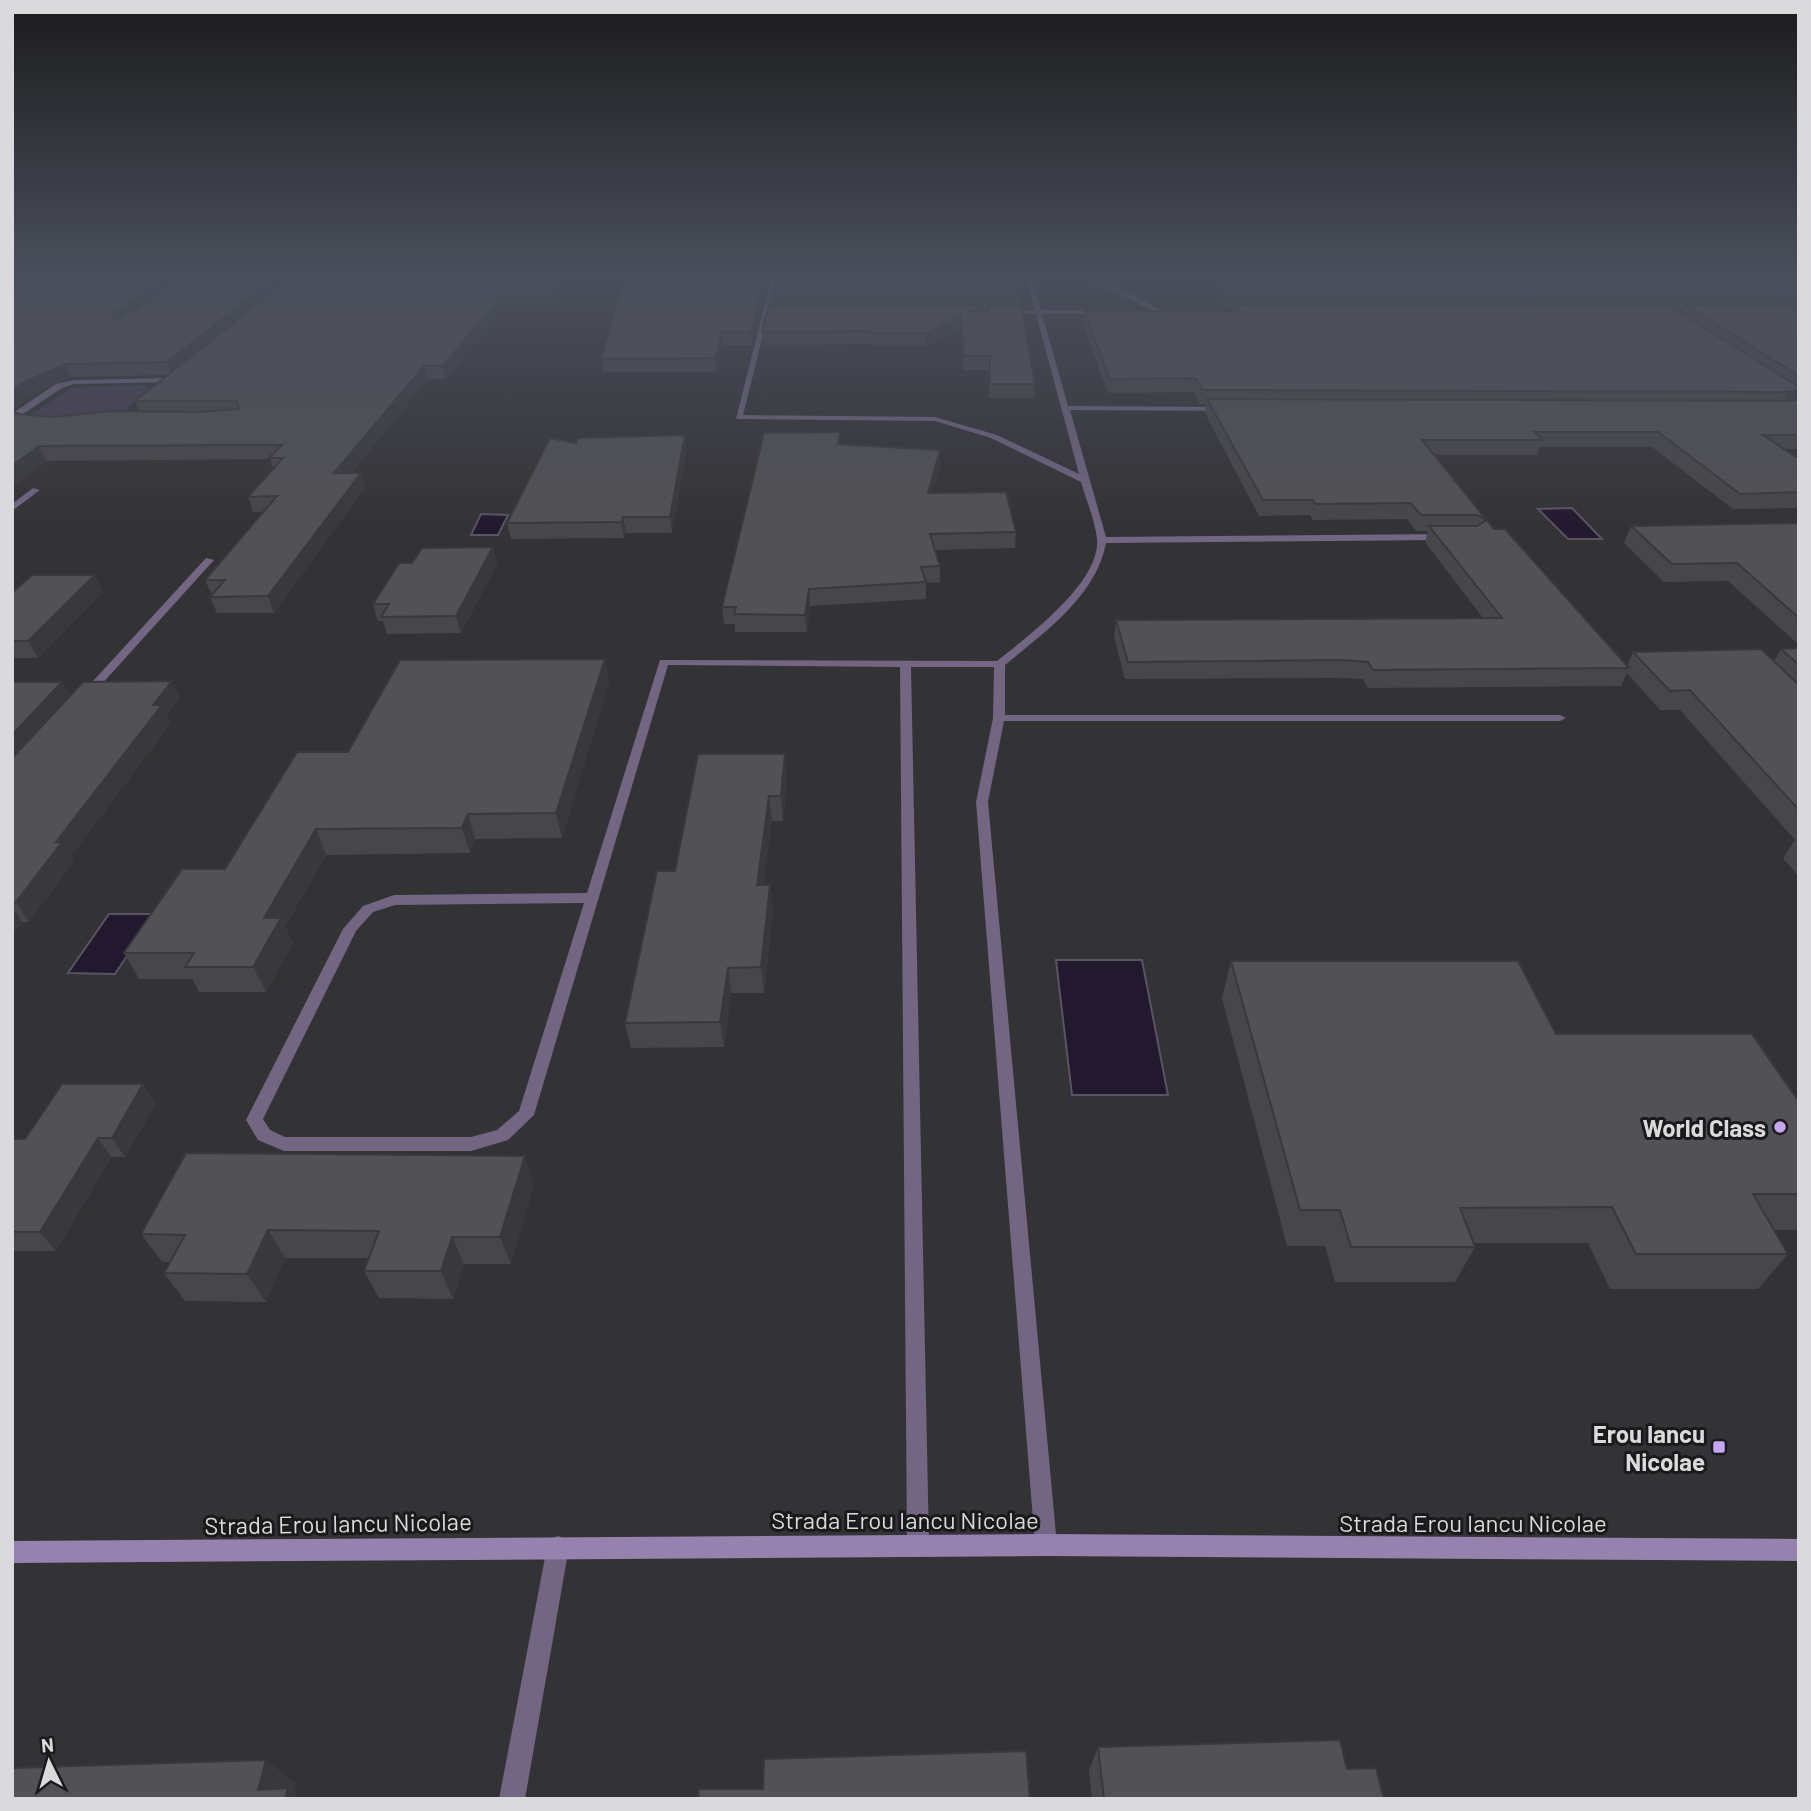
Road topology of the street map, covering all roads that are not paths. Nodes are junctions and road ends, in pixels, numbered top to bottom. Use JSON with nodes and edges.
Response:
{"nodes":[{"id":1,"x":754,"y":360,"type":"edge"},
{"id":2,"x":1053,"y":360,"type":"edge"},
{"id":3,"x":183,"y":372,"type":"edge"},
{"id":4,"x":173,"y":380,"type":"junction"},
{"id":5,"x":165,"y":387,"type":"edge"},
{"id":6,"x":1066,"y":408,"type":"junction"},
{"id":7,"x":1231,"y":409,"type":"edge"},
{"id":8,"x":34,"y":424,"type":"edge"},
{"id":9,"x":1087,"y":481,"type":"junction"},
{"id":10,"x":36,"y":489,"type":"dead end"},
{"id":11,"x":12,"y":508,"type":"edge"},
{"id":12,"x":1459,"y":537,"type":"edge"},
{"id":13,"x":1102,"y":540,"type":"junction"},
{"id":14,"x":209,"y":560,"type":"dead end"},
{"id":15,"x":905,"y":664,"type":"junction"},
{"id":16,"x":1000,"y":664,"type":"junction"},
{"id":17,"x":78,"y":705,"type":"edge"},
{"id":18,"x":999,"y":718,"type":"junction"},
{"id":19,"x":1560,"y":718,"type":"dead end"},
{"id":20,"x":591,"y":898,"type":"junction"},
{"id":21,"x":918,"y":1545,"type":"junction"},
{"id":22,"x":1046,"y":1545,"type":"junction"},
{"id":23,"x":558,"y":1548,"type":"junction"},
{"id":24,"x":1799,"y":1550,"type":"edge"},
{"id":25,"x":12,"y":1552,"type":"edge"},
{"id":26,"x":512,"y":1799,"type":"edge"}],
"edges":[{"from":1,"to":9,"type":"street"},
{"from":2,"to":6,"type":"street"},
{"from":3,"to":4,"type":"street"},
{"from":4,"to":5,"type":"street"},
{"from":4,"to":8,"type":"street"},
{"from":6,"to":7,"type":"street"},
{"from":6,"to":9,"type":"street"},
{"from":9,"to":13,"type":"street"},
{"from":10,"to":11,"type":"street"},
{"from":12,"to":13,"type":"street"},
{"from":13,"to":16,"type":"street"},
{"from":14,"to":17,"type":"street"},
{"from":15,"to":16,"type":"street"},
{"from":15,"to":20,"type":"street"},
{"from":15,"to":21,"type":"street"},
{"from":16,"to":18,"type":"street"},
{"from":18,"to":19,"type":"street"},
{"from":18,"to":22,"type":"street"},
{"from":20,"to":20,"type":"street"},
{"from":21,"to":22,"type":"street","name":"Strada Erou Iancu Nicolae"},
{"from":21,"to":23,"type":"street","name":"Strada Erou Iancu Nicolae"},
{"from":22,"to":24,"type":"street","name":"Strada Erou Iancu Nicolae"},
{"from":23,"to":25,"type":"street","name":"Strada Erou Iancu Nicolae"},
{"from":23,"to":26,"type":"street"}]}
